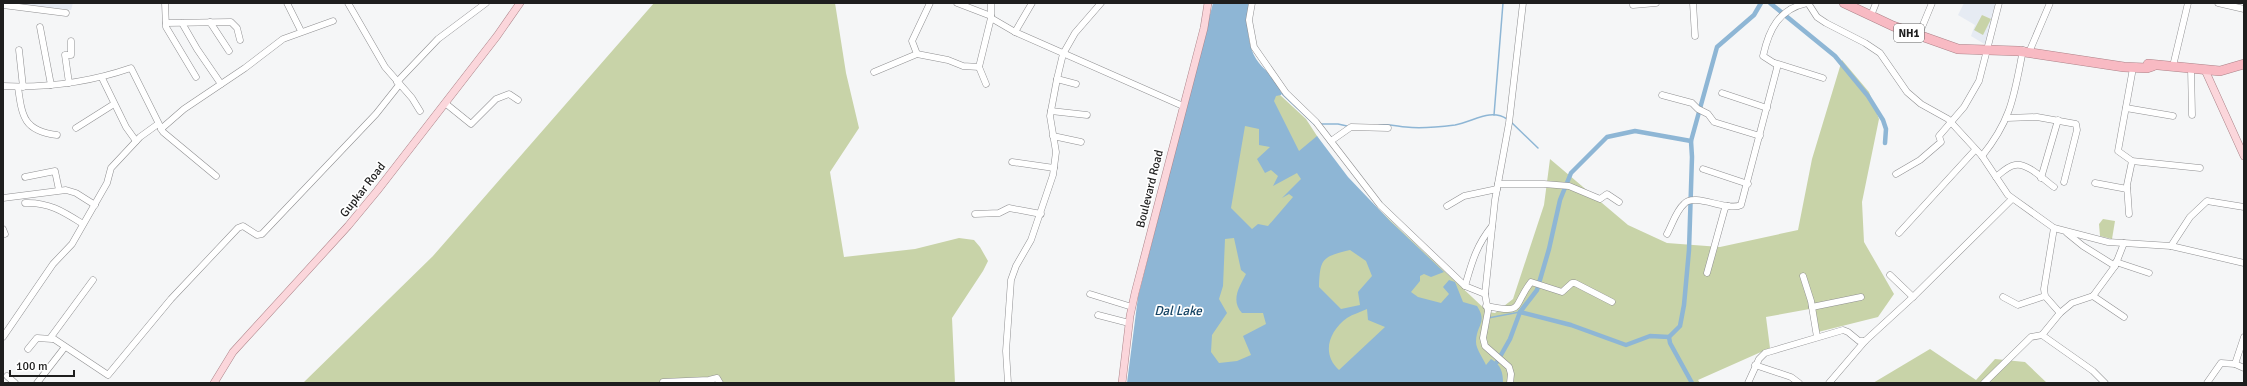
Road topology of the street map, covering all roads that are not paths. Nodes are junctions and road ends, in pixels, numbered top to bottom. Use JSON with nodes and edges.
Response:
{"nodes":[{"id":1,"x":165,"y":3,"type":"edge"},
{"id":2,"x":287,"y":3,"type":"edge"},
{"id":3,"x":348,"y":3,"type":"edge"},
{"id":4,"x":486,"y":3,"type":"edge"},
{"id":5,"x":520,"y":3,"type":"edge"},
{"id":6,"x":930,"y":3,"type":"edge"},
{"id":7,"x":957,"y":3,"type":"edge"},
{"id":8,"x":991,"y":3,"type":"edge"},
{"id":9,"x":1032,"y":3,"type":"edge"},
{"id":10,"x":1101,"y":3,"type":"edge"},
{"id":11,"x":1208,"y":3,"type":"edge"},
{"id":12,"x":1252,"y":3,"type":"edge"},
{"id":13,"x":1523,"y":3,"type":"edge"},
{"id":14,"x":1656,"y":3,"type":"edge"},
{"id":15,"x":1693,"y":3,"type":"edge"},
{"id":16,"x":1807,"y":3,"type":"edge"},
{"id":17,"x":1844,"y":3,"type":"edge"},
{"id":18,"x":1853,"y":3,"type":"edge"},
{"id":19,"x":1876,"y":3,"type":"edge"},
{"id":20,"x":1932,"y":3,"type":"edge"},
{"id":21,"x":1999,"y":3,"type":"edge"},
{"id":22,"x":2050,"y":3,"type":"edge"},
{"id":23,"x":2188,"y":3,"type":"edge"},
{"id":24,"x":2218,"y":3,"type":"edge"},
{"id":25,"x":3,"y":5,"type":"edge"},
{"id":26,"x":1633,"y":5,"type":"dead end"},
{"id":27,"x":2244,"y":9,"type":"edge"},
{"id":28,"x":66,"y":13,"type":"dead end"},
{"id":29,"x":1872,"y":13,"type":"junction"},
{"id":30,"x":991,"y":17,"type":"junction"},
{"id":31,"x":333,"y":21,"type":"dead end"},
{"id":32,"x":210,"y":22,"type":"junction"},
{"id":33,"x":166,"y":23,"type":"junction"},
{"id":34,"x":182,"y":23,"type":"junction"},
{"id":35,"x":40,"y":28,"type":"dead end"},
{"id":36,"x":301,"y":31,"type":"junction"},
{"id":37,"x":1015,"y":32,"type":"junction"},
{"id":38,"x":1920,"y":32,"type":"junction"},
{"id":39,"x":1695,"y":36,"type":"dead end"},
{"id":40,"x":240,"y":40,"type":"dead end"},
{"id":41,"x":71,"y":41,"type":"dead end"},
{"id":42,"x":19,"y":50,"type":"dead end"},
{"id":43,"x":1982,"y":50,"type":"junction"},
{"id":44,"x":2024,"y":50,"type":"junction"},
{"id":45,"x":229,"y":51,"type":"dead end"},
{"id":46,"x":917,"y":54,"type":"junction"},
{"id":47,"x":1063,"y":54,"type":"junction"},
{"id":48,"x":1775,"y":64,"type":"junction"},
{"id":49,"x":2244,"y":64,"type":"edge"},
{"id":50,"x":2153,"y":66,"type":"junction"},
{"id":51,"x":2174,"y":66,"type":"junction"},
{"id":52,"x":979,"y":67,"type":"junction"},
{"id":53,"x":2134,"y":68,"type":"junction"},
{"id":54,"x":2191,"y":68,"type":"junction"},
{"id":55,"x":2205,"y":70,"type":"junction"},
{"id":56,"x":874,"y":72,"type":"dead end"},
{"id":57,"x":196,"y":77,"type":"dead end"},
{"id":58,"x":102,"y":78,"type":"junction"},
{"id":59,"x":1823,"y":78,"type":"dead end"},
{"id":60,"x":1057,"y":79,"type":"junction"},
{"id":61,"x":69,"y":83,"type":"junction"},
{"id":62,"x":398,"y":83,"type":"junction"},
{"id":63,"x":221,"y":84,"type":"junction"},
{"id":64,"x":986,"y":84,"type":"dead end"},
{"id":65,"x":1076,"y":84,"type":"dead end"},
{"id":66,"x":51,"y":85,"type":"junction"},
{"id":67,"x":3,"y":86,"type":"edge"},
{"id":68,"x":21,"y":87,"type":"junction"},
{"id":69,"x":1722,"y":93,"type":"dead end"},
{"id":70,"x":1662,"y":95,"type":"dead end"},
{"id":71,"x":518,"y":100,"type":"dead end"},
{"id":72,"x":445,"y":103,"type":"junction"},
{"id":73,"x":114,"y":104,"type":"junction"},
{"id":74,"x":1183,"y":106,"type":"junction"},
{"id":75,"x":1767,"y":108,"type":"junction"},
{"id":76,"x":2126,"y":108,"type":"junction"},
{"id":77,"x":420,"y":111,"type":"dead end"},
{"id":78,"x":1052,"y":111,"type":"junction"},
{"id":79,"x":1087,"y":115,"type":"dead end"},
{"id":80,"x":2192,"y":115,"type":"dead end"},
{"id":81,"x":2173,"y":116,"type":"dead end"},
{"id":82,"x":2007,"y":118,"type":"junction"},
{"id":83,"x":2058,"y":120,"type":"junction"},
{"id":84,"x":1952,"y":123,"type":"junction"},
{"id":85,"x":160,"y":126,"type":"junction"},
{"id":86,"x":76,"y":128,"type":"dead end"},
{"id":87,"x":1388,"y":128,"type":"dead end"},
{"id":88,"x":57,"y":135,"type":"dead end"},
{"id":89,"x":1053,"y":136,"type":"junction"},
{"id":90,"x":1760,"y":136,"type":"junction"},
{"id":91,"x":136,"y":142,"type":"junction"},
{"id":92,"x":1081,"y":142,"type":"dead end"},
{"id":93,"x":1331,"y":142,"type":"junction"},
{"id":94,"x":1975,"y":150,"type":"junction"},
{"id":95,"x":1982,"y":156,"type":"junction"},
{"id":96,"x":2244,"y":156,"type":"edge"},
{"id":97,"x":2132,"y":161,"type":"junction"},
{"id":98,"x":1012,"y":162,"type":"dead end"},
{"id":99,"x":1054,"y":168,"type":"junction"},
{"id":100,"x":2200,"y":168,"type":"dead end"},
{"id":101,"x":1703,"y":169,"type":"dead end"},
{"id":102,"x":1896,"y":174,"type":"dead end"},
{"id":103,"x":216,"y":176,"type":"dead end"},
{"id":104,"x":1996,"y":177,"type":"junction"},
{"id":105,"x":25,"y":178,"type":"dead end"},
{"id":106,"x":2042,"y":178,"type":"junction"},
{"id":107,"x":2064,"y":182,"type":"dead end"},
{"id":108,"x":2096,"y":183,"type":"dead end"},
{"id":109,"x":1748,"y":184,"type":"junction"},
{"id":110,"x":1497,"y":186,"type":"junction"},
{"id":111,"x":2054,"y":187,"type":"dead end"},
{"id":112,"x":2127,"y":189,"type":"junction"},
{"id":113,"x":59,"y":190,"type":"junction"},
{"id":114,"x":3,"y":198,"type":"edge"},
{"id":115,"x":2012,"y":199,"type":"junction"},
{"id":116,"x":1619,"y":202,"type":"dead end"},
{"id":117,"x":25,"y":204,"type":"dead end"},
{"id":118,"x":95,"y":205,"type":"junction"},
{"id":119,"x":1447,"y":206,"type":"dead end"},
{"id":120,"x":1728,"y":206,"type":"junction"},
{"id":121,"x":2244,"y":207,"type":"edge"},
{"id":122,"x":975,"y":214,"type":"dead end"},
{"id":123,"x":1042,"y":214,"type":"junction"},
{"id":124,"x":2129,"y":214,"type":"dead end"},
{"id":125,"x":83,"y":224,"type":"junction"},
{"id":126,"x":1492,"y":226,"type":"junction"},
{"id":127,"x":2054,"y":228,"type":"junction"},
{"id":128,"x":2066,"y":232,"type":"junction"},
{"id":129,"x":1667,"y":234,"type":"dead end"},
{"id":130,"x":1899,"y":234,"type":"dead end"},
{"id":131,"x":2124,"y":243,"type":"junction"},
{"id":132,"x":2171,"y":246,"type":"junction"},
{"id":133,"x":2244,"y":263,"type":"edge"},
{"id":134,"x":2116,"y":264,"type":"junction"},
{"id":135,"x":1707,"y":273,"type":"dead end"},
{"id":136,"x":2149,"y":273,"type":"dead end"},
{"id":137,"x":1890,"y":275,"type":"dead end"},
{"id":138,"x":1803,"y":276,"type":"dead end"},
{"id":139,"x":93,"y":280,"type":"dead end"},
{"id":140,"x":1465,"y":286,"type":"junction"},
{"id":141,"x":1090,"y":294,"type":"dead end"},
{"id":142,"x":1485,"y":294,"type":"junction"},
{"id":143,"x":2045,"y":296,"type":"junction"},
{"id":144,"x":2093,"y":296,"type":"junction"},
{"id":145,"x":1861,"y":297,"type":"dead end"},
{"id":146,"x":1913,"y":297,"type":"junction"},
{"id":147,"x":2003,"y":297,"type":"dead end"},
{"id":148,"x":1612,"y":302,"type":"dead end"},
{"id":149,"x":1812,"y":306,"type":"junction"},
{"id":150,"x":1132,"y":307,"type":"junction"},
{"id":151,"x":1487,"y":308,"type":"junction"},
{"id":152,"x":2060,"y":313,"type":"junction"},
{"id":153,"x":1098,"y":315,"type":"dead end"},
{"id":154,"x":2124,"y":317,"type":"dead end"},
{"id":155,"x":1129,"y":323,"type":"junction"},
{"id":156,"x":4,"y":335,"type":"edge"},
{"id":157,"x":2042,"y":335,"type":"junction"},
{"id":158,"x":1817,"y":337,"type":"junction"},
{"id":159,"x":2244,"y":337,"type":"edge"},
{"id":160,"x":52,"y":339,"type":"junction"},
{"id":161,"x":1864,"y":341,"type":"junction"},
{"id":162,"x":64,"y":347,"type":"junction"},
{"id":163,"x":28,"y":349,"type":"dead end"},
{"id":164,"x":2235,"y":364,"type":"junction"},
{"id":165,"x":1756,"y":365,"type":"junction"},
{"id":166,"x":2244,"y":368,"type":"edge"},
{"id":167,"x":7,"y":376,"type":"dead end"},
{"id":168,"x":663,"y":382,"type":"dead end"},
{"id":169,"x":15,"y":383,"type":"edge"},
{"id":170,"x":37,"y":383,"type":"edge"},
{"id":171,"x":214,"y":383,"type":"edge"},
{"id":172,"x":720,"y":383,"type":"edge"},
{"id":173,"x":1008,"y":383,"type":"edge"},
{"id":174,"x":1122,"y":383,"type":"edge"},
{"id":175,"x":1510,"y":383,"type":"edge"},
{"id":176,"x":1748,"y":383,"type":"edge"},
{"id":177,"x":1798,"y":383,"type":"edge"},
{"id":178,"x":1830,"y":383,"type":"edge"},
{"id":179,"x":1984,"y":383,"type":"edge"},
{"id":180,"x":2105,"y":383,"type":"edge"},
{"id":181,"x":2207,"y":383,"type":"edge"}],
"edges":[{"from":1,"to":33,"type":"street"},
{"from":2,"to":36,"type":"street"},
{"from":3,"to":62,"type":"street"},
{"from":4,"to":62,"type":"street"},
{"from":5,"to":72,"type":"main road","name":"Gupkar Road"},
{"from":6,"to":46,"type":"street"},
{"from":7,"to":30,"type":"street"},
{"from":8,"to":30,"type":"street"},
{"from":9,"to":37,"type":"street"},
{"from":10,"to":47,"type":"street"},
{"from":11,"to":74,"type":"main road","name":"Boulevard Road"},
{"from":12,"to":93,"type":"street"},
{"from":13,"to":110,"type":"street"},
{"from":14,"to":26,"type":"street"},
{"from":15,"to":39,"type":"street"},
{"from":16,"to":48,"type":"street"},
{"from":16,"to":84,"type":"street"},
{"from":17,"to":43,"type":"highway","number":"NH1"},
{"from":18,"to":29,"type":"highway","number":"NH1"},
{"from":19,"to":29,"type":"street"},
{"from":20,"to":38,"type":"street"},
{"from":21,"to":43,"type":"street"},
{"from":22,"to":44,"type":"street"},
{"from":23,"to":51,"type":"street"},
{"from":24,"to":27,"type":"street"},
{"from":25,"to":28,"type":"street"},
{"from":29,"to":38,"type":"highway","number":"NH1"},
{"from":30,"to":37,"type":"street"},
{"from":30,"to":52,"type":"street"},
{"from":31,"to":36,"type":"street"},
{"from":32,"to":34,"type":"street"},
{"from":32,"to":40,"type":"street"},
{"from":32,"to":45,"type":"street"},
{"from":33,"to":34,"type":"street"},
{"from":33,"to":57,"type":"street"},
{"from":34,"to":63,"type":"street"},
{"from":35,"to":66,"type":"street"},
{"from":36,"to":63,"type":"street"},
{"from":37,"to":47,"type":"street"},
{"from":38,"to":43,"type":"highway","number":"NH1"},
{"from":41,"to":61,"type":"street"},
{"from":42,"to":68,"type":"street"},
{"from":43,"to":44,"type":"highway","number":"NH1"},
{"from":43,"to":84,"type":"street"},
{"from":44,"to":50,"type":"highway","number":"NH1"},
{"from":44,"to":53,"type":"highway","number":"NH1"},
{"from":44,"to":82,"type":"street"},
{"from":46,"to":52,"type":"street"},
{"from":46,"to":56,"type":"street"},
{"from":47,"to":60,"type":"street"},
{"from":47,"to":74,"type":"street"},
{"from":48,"to":59,"type":"street"},
{"from":48,"to":75,"type":"street"},
{"from":49,"to":55,"type":"highway","number":"NH1"},
{"from":50,"to":51,"type":"highway","number":"NH1"},
{"from":50,"to":53,"type":"highway","number":"NH1"},
{"from":51,"to":54,"type":"highway","number":"NH1"},
{"from":52,"to":64,"type":"street"},
{"from":53,"to":76,"type":"street"},
{"from":54,"to":55,"type":"highway","number":"NH1"},
{"from":54,"to":80,"type":"street"},
{"from":55,"to":96,"type":"main road"},
{"from":58,"to":61,"type":"street"},
{"from":58,"to":73,"type":"street"},
{"from":58,"to":85,"type":"street"},
{"from":60,"to":65,"type":"street"},
{"from":60,"to":78,"type":"street"},
{"from":61,"to":66,"type":"street"},
{"from":62,"to":77,"type":"street"},
{"from":62,"to":162,"type":"street"},
{"from":63,"to":85,"type":"street"},
{"from":66,"to":68,"type":"street"},
{"from":67,"to":68,"type":"street"},
{"from":68,"to":88,"type":"street"},
{"from":69,"to":75,"type":"street"},
{"from":70,"to":90,"type":"street"},
{"from":71,"to":72,"type":"street"},
{"from":72,"to":171,"type":"main road","name":"Gupkar Road"},
{"from":73,"to":86,"type":"street"},
{"from":73,"to":91,"type":"street"},
{"from":74,"to":150,"type":"main road","name":"Boulevard Road"},
{"from":75,"to":90,"type":"street"},
{"from":76,"to":81,"type":"street"},
{"from":76,"to":97,"type":"street"},
{"from":78,"to":79,"type":"street"},
{"from":78,"to":89,"type":"street"},
{"from":82,"to":83,"type":"street"},
{"from":82,"to":95,"type":"street"},
{"from":83,"to":106,"type":"street"},
{"from":83,"to":107,"type":"street"},
{"from":84,"to":94,"type":"street"},
{"from":84,"to":102,"type":"street"},
{"from":85,"to":91,"type":"street"},
{"from":85,"to":103,"type":"street"},
{"from":87,"to":93,"type":"street"},
{"from":89,"to":92,"type":"street"},
{"from":89,"to":99,"type":"street"},
{"from":90,"to":109,"type":"street"},
{"from":91,"to":118,"type":"street"},
{"from":93,"to":140,"type":"street"},
{"from":94,"to":95,"type":"street"},
{"from":94,"to":130,"type":"street"},
{"from":95,"to":104,"type":"street"},
{"from":97,"to":100,"type":"street"},
{"from":97,"to":112,"type":"street"},
{"from":98,"to":99,"type":"street"},
{"from":99,"to":123,"type":"street"},
{"from":101,"to":109,"type":"street"},
{"from":104,"to":106,"type":"street"},
{"from":104,"to":115,"type":"street"},
{"from":105,"to":113,"type":"street"},
{"from":106,"to":111,"type":"street"},
{"from":108,"to":112,"type":"street"},
{"from":109,"to":120,"type":"street"},
{"from":110,"to":116,"type":"street"},
{"from":110,"to":119,"type":"street"},
{"from":110,"to":126,"type":"street"},
{"from":112,"to":124,"type":"street"},
{"from":113,"to":114,"type":"street"},
{"from":113,"to":118,"type":"street"},
{"from":115,"to":127,"type":"street"},
{"from":115,"to":146,"type":"street"},
{"from":117,"to":125,"type":"street"},
{"from":118,"to":125,"type":"street"},
{"from":120,"to":129,"type":"street"},
{"from":120,"to":135,"type":"street"},
{"from":121,"to":132,"type":"street"},
{"from":122,"to":123,"type":"street"},
{"from":123,"to":173,"type":"street"},
{"from":125,"to":156,"type":"street"},
{"from":126,"to":140,"type":"street"},
{"from":126,"to":142,"type":"street"},
{"from":127,"to":128,"type":"street"},
{"from":127,"to":143,"type":"street"},
{"from":128,"to":131,"type":"street"},
{"from":128,"to":134,"type":"street"},
{"from":131,"to":132,"type":"street"},
{"from":131,"to":134,"type":"street"},
{"from":132,"to":133,"type":"street"},
{"from":134,"to":136,"type":"street"},
{"from":134,"to":144,"type":"street"},
{"from":137,"to":146,"type":"street"},
{"from":138,"to":149,"type":"street"},
{"from":139,"to":160,"type":"street"},
{"from":140,"to":142,"type":"street"},
{"from":141,"to":150,"type":"street"},
{"from":142,"to":151,"type":"street"},
{"from":143,"to":147,"type":"street"},
{"from":143,"to":152,"type":"street"},
{"from":144,"to":152,"type":"street"},
{"from":144,"to":154,"type":"street"},
{"from":145,"to":149,"type":"street"},
{"from":146,"to":161,"type":"street"},
{"from":148,"to":151,"type":"street"},
{"from":149,"to":158,"type":"street"},
{"from":150,"to":155,"type":"main road","name":"Boulevard Road"},
{"from":151,"to":175,"type":"street"},
{"from":152,"to":157,"type":"street"},
{"from":153,"to":155,"type":"street"},
{"from":155,"to":174,"type":"main road","name":"Boulevard Road"},
{"from":157,"to":179,"type":"street"},
{"from":157,"to":180,"type":"street"},
{"from":158,"to":161,"type":"street"},
{"from":158,"to":165,"type":"street"},
{"from":159,"to":164,"type":"street"},
{"from":160,"to":162,"type":"street"},
{"from":160,"to":163,"type":"street"},
{"from":161,"to":178,"type":"street"},
{"from":162,"to":170,"type":"street"},
{"from":164,"to":166,"type":"street"},
{"from":164,"to":181,"type":"street"},
{"from":165,"to":176,"type":"street"},
{"from":165,"to":177,"type":"street"},
{"from":167,"to":169,"type":"street"},
{"from":168,"to":172,"type":"street"}]}
